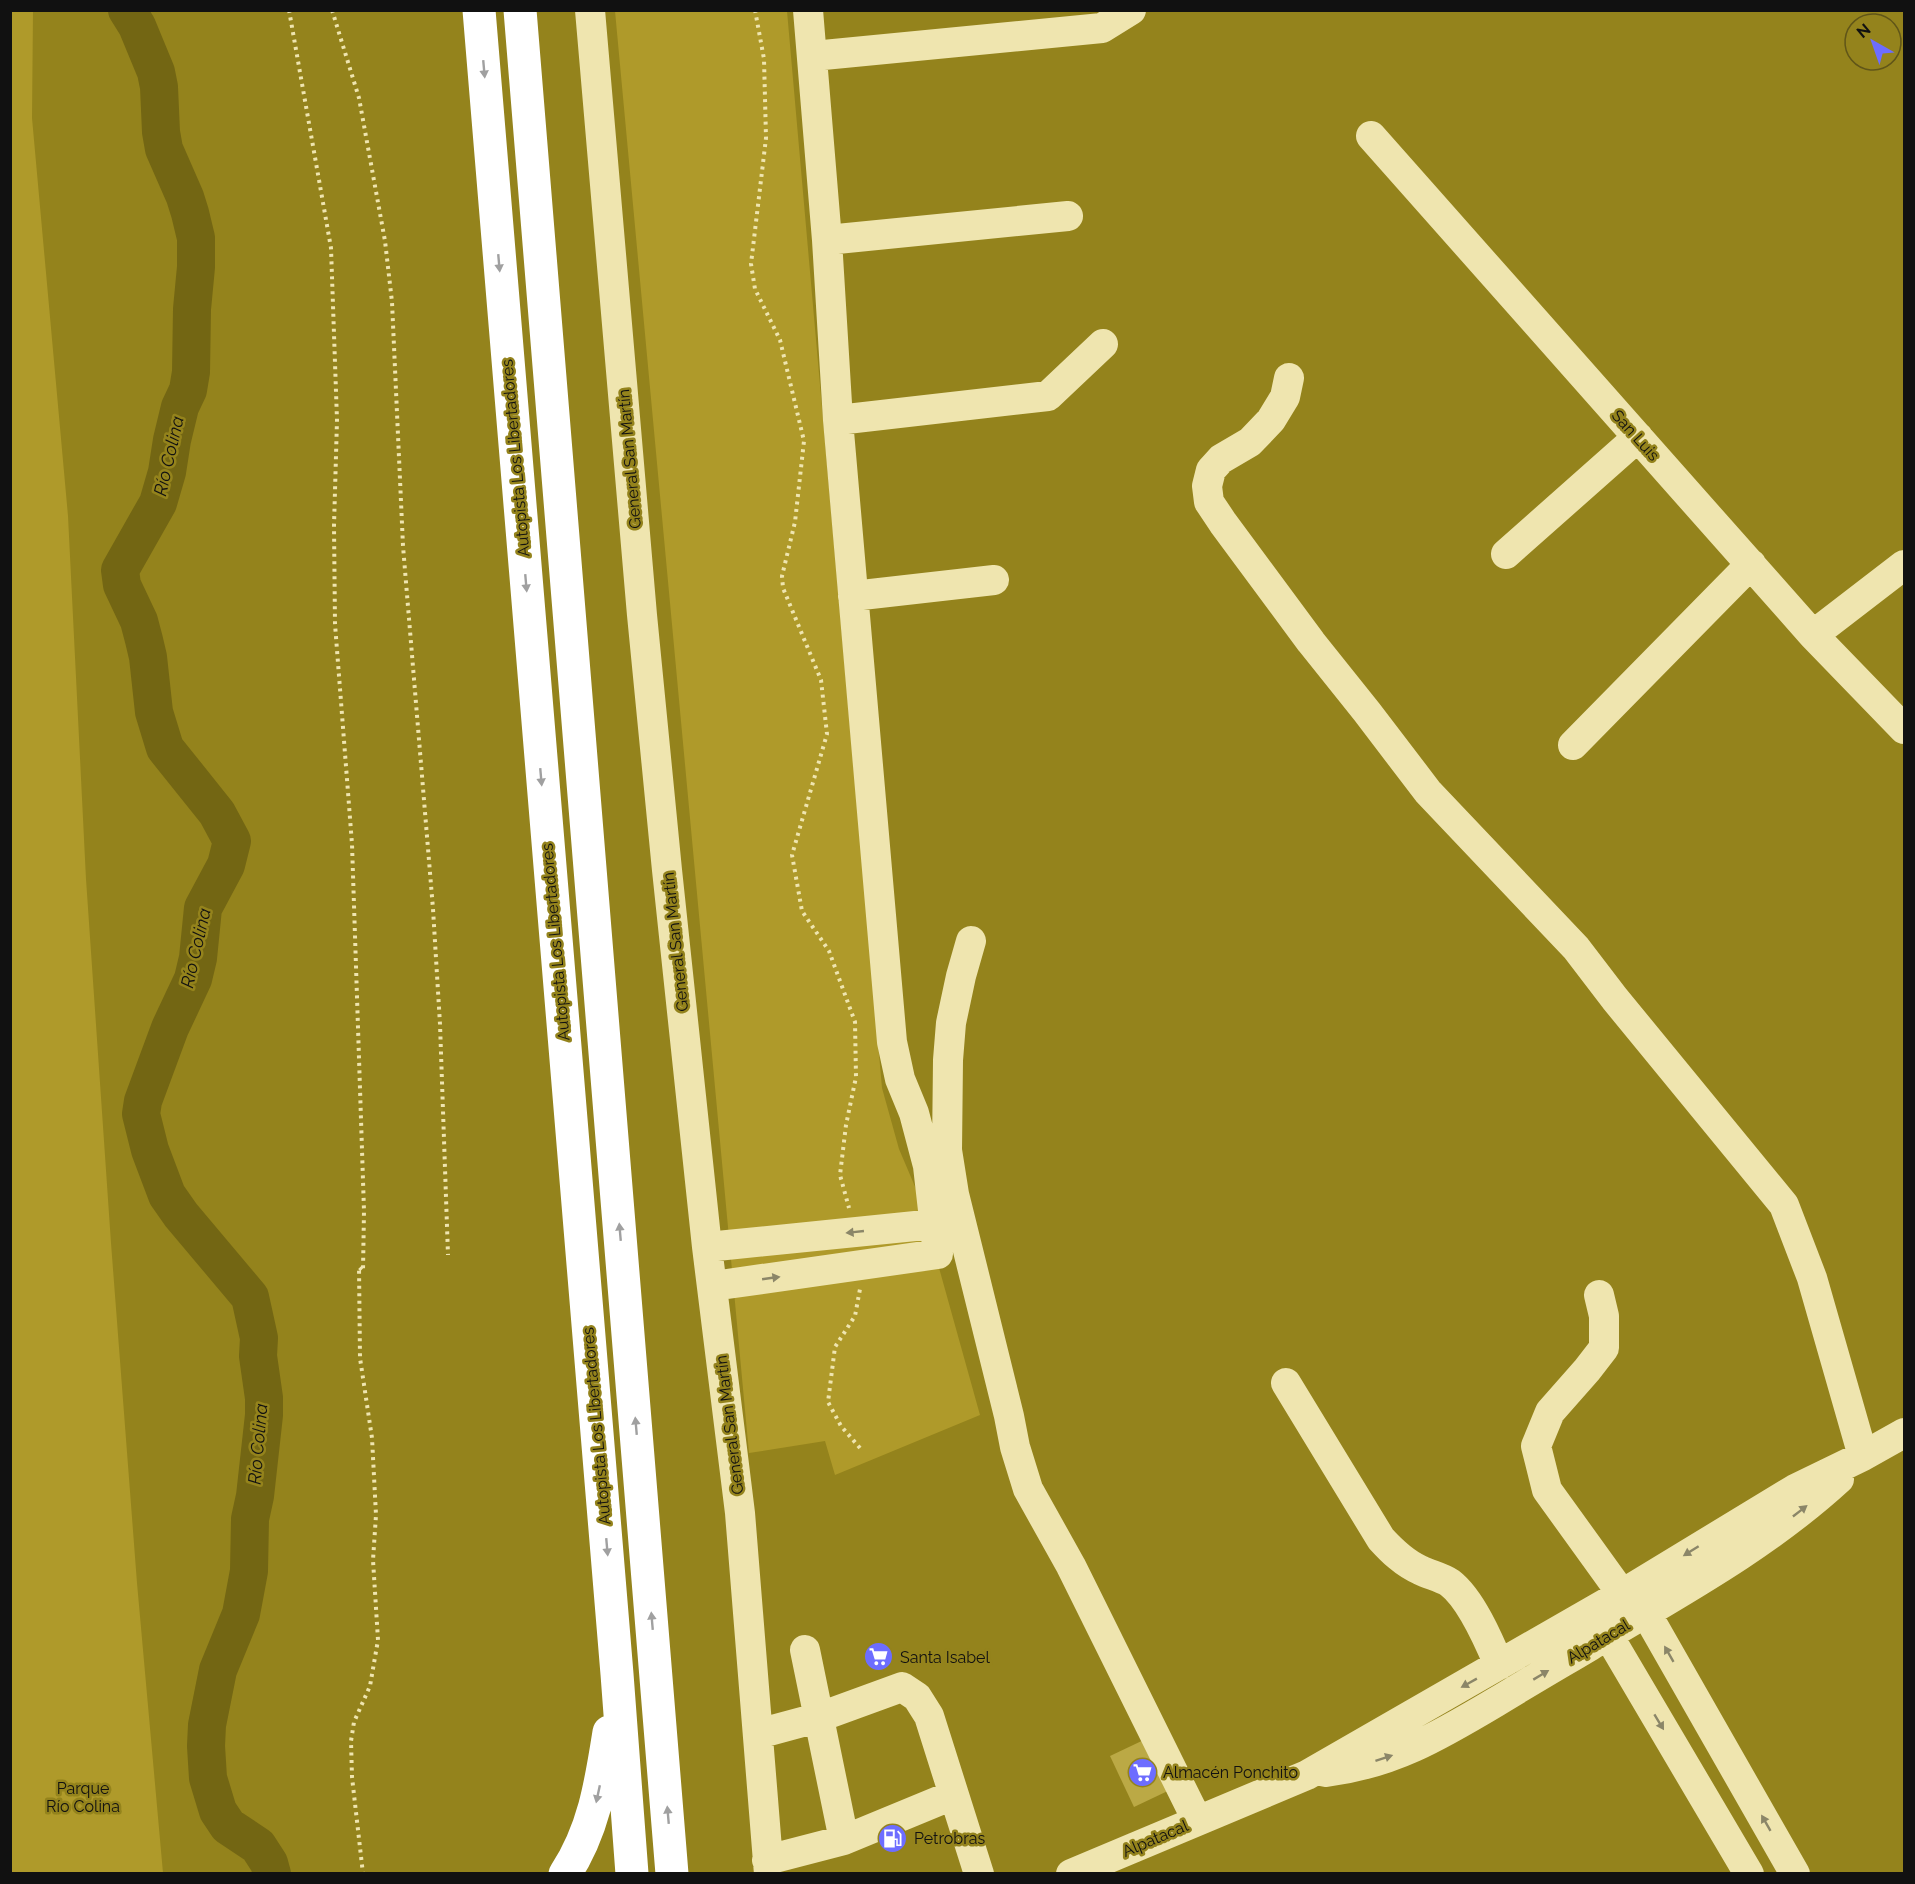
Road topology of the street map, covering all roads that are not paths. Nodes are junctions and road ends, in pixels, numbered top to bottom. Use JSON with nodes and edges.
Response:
{"nodes":[{"id":1,"x":479,"y":10,"type":"edge"},
{"id":2,"x":520,"y":10,"type":"edge"},
{"id":3,"x":590,"y":10,"type":"edge"},
{"id":4,"x":808,"y":10,"type":"edge"},
{"id":5,"x":1131,"y":10,"type":"edge"},
{"id":6,"x":813,"y":56,"type":"junction"},
{"id":7,"x":1371,"y":136,"type":"dead end"},
{"id":8,"x":1068,"y":216,"type":"dead end"},
{"id":9,"x":827,"y":240,"type":"junction"},
{"id":10,"x":1102,"y":344,"type":"dead end"},
{"id":11,"x":1289,"y":378,"type":"dead end"},
{"id":12,"x":838,"y":420,"type":"junction"},
{"id":13,"x":1638,"y":437,"type":"junction"},
{"id":14,"x":1506,"y":554,"type":"dead end"},
{"id":15,"x":1750,"y":564,"type":"junction"},
{"id":16,"x":1905,"y":565,"type":"edge"},
{"id":17,"x":994,"y":580,"type":"dead end"},
{"id":18,"x":853,"y":596,"type":"junction"},
{"id":19,"x":1813,"y":635,"type":"junction"},
{"id":20,"x":1905,"y":729,"type":"edge"},
{"id":21,"x":1573,"y":745,"type":"dead end"},
{"id":22,"x":971,"y":941,"type":"dead end"},
{"id":23,"x":935,"y":1224,"type":"junction"},
{"id":24,"x":707,"y":1247,"type":"junction"},
{"id":25,"x":713,"y":1286,"type":"junction"},
{"id":26,"x":1599,"y":1295,"type":"dead end"},
{"id":27,"x":1286,"y":1383,"type":"dead end"},
{"id":28,"x":1905,"y":1432,"type":"edge"},
{"id":29,"x":1863,"y":1456,"type":"junction"},
{"id":30,"x":1747,"y":1533,"type":"junction"},
{"id":31,"x":1622,"y":1594,"type":"junction"},
{"id":32,"x":1646,"y":1613,"type":"junction"},
{"id":33,"x":1608,"y":1635,"type":"junction"},
{"id":34,"x":805,"y":1650,"type":"dead end"},
{"id":35,"x":1499,"y":1665,"type":"junction"},
{"id":36,"x":618,"y":1674,"type":"junction"},
{"id":37,"x":1420,"y":1710,"type":"junction"},
{"id":38,"x":817,"y":1718,"type":"junction"},
{"id":39,"x":758,"y":1734,"type":"junction"},
{"id":40,"x":1437,"y":1737,"type":"junction"},
{"id":41,"x":1307,"y":1775,"type":"junction"},
{"id":42,"x":953,"y":1795,"type":"junction"},
{"id":43,"x":1197,"y":1820,"type":"junction"},
{"id":44,"x":844,"y":1840,"type":"junction"},
{"id":45,"x":768,"y":1867,"type":"edge"},
{"id":46,"x":565,"y":1874,"type":"edge"},
{"id":47,"x":632,"y":1874,"type":"edge"},
{"id":48,"x":672,"y":1874,"type":"edge"},
{"id":49,"x":979,"y":1874,"type":"edge"},
{"id":50,"x":1071,"y":1874,"type":"edge"},
{"id":51,"x":1749,"y":1874,"type":"edge"},
{"id":52,"x":1795,"y":1874,"type":"edge"}],
"edges":[{"from":1,"to":36,"type":"highway","name":"Autopista Los Libertadores","one_way":true},
{"from":48,"to":2,"type":"highway","one_way":true},
{"from":3,"to":24,"type":"street","name":"General San Martín"},
{"from":4,"to":6,"type":"street"},
{"from":5,"to":6,"type":"street"},
{"from":6,"to":9,"type":"street"},
{"from":7,"to":13,"type":"street","name":"San Luis"},
{"from":8,"to":9,"type":"street"},
{"from":9,"to":12,"type":"street"},
{"from":10,"to":12,"type":"street"},
{"from":11,"to":29,"type":"street"},
{"from":12,"to":18,"type":"street"},
{"from":13,"to":14,"type":"street"},
{"from":13,"to":15,"type":"street","name":"San Luis"},
{"from":15,"to":19,"type":"street","name":"San Luis"},
{"from":15,"to":21,"type":"street"},
{"from":16,"to":19,"type":"street"},
{"from":17,"to":18,"type":"street"},
{"from":18,"to":23,"type":"street"},
{"from":19,"to":20,"type":"street","name":"San Luis"},
{"from":22,"to":43,"type":"street"},
{"from":23,"to":24,"type":"street","one_way":true},
{"from":25,"to":23,"type":"street","one_way":true},
{"from":24,"to":25,"type":"street","name":"General San Martín"},
{"from":25,"to":39,"type":"street","name":"General San Martín"},
{"from":26,"to":31,"type":"street"},
{"from":27,"to":35,"type":"street"},
{"from":28,"to":29,"type":"street","name":"Alpatacal"},
{"from":29,"to":30,"type":"street","name":"Alpatacal"},
{"from":30,"to":31,"type":"street","name":"Alpatacal","one_way":true},
{"from":30,"to":32,"type":"street","name":"Alpatacal"},
{"from":31,"to":35,"type":"street","name":"Alpatacal"},
{"from":32,"to":33,"type":"street","name":"Alpatacal"},
{"from":52,"to":32,"type":"street","one_way":true},
{"from":40,"to":33,"type":"street","name":"Alpatacal","one_way":true},
{"from":33,"to":51,"type":"street","one_way":true},
{"from":34,"to":38,"type":"street"},
{"from":35,"to":37,"type":"street","name":"Alpatacal","one_way":true},
{"from":36,"to":46,"type":"highway","one_way":true},
{"from":36,"to":47,"type":"highway","name":"Autopista Los Libertadores"},
{"from":37,"to":40,"type":"street"},
{"from":37,"to":41,"type":"street","name":"Alpatacal"},
{"from":38,"to":39,"type":"street"},
{"from":38,"to":42,"type":"street"},
{"from":38,"to":44,"type":"street"},
{"from":39,"to":45,"type":"street","name":"General San Martín"},
{"from":41,"to":40,"type":"street","name":"Alpatacal","one_way":true},
{"from":41,"to":43,"type":"street","name":"Alpatacal"},
{"from":42,"to":44,"type":"street"},
{"from":42,"to":49,"type":"street"},
{"from":43,"to":50,"type":"street","name":"Alpatacal"},
{"from":44,"to":45,"type":"street"}]}
